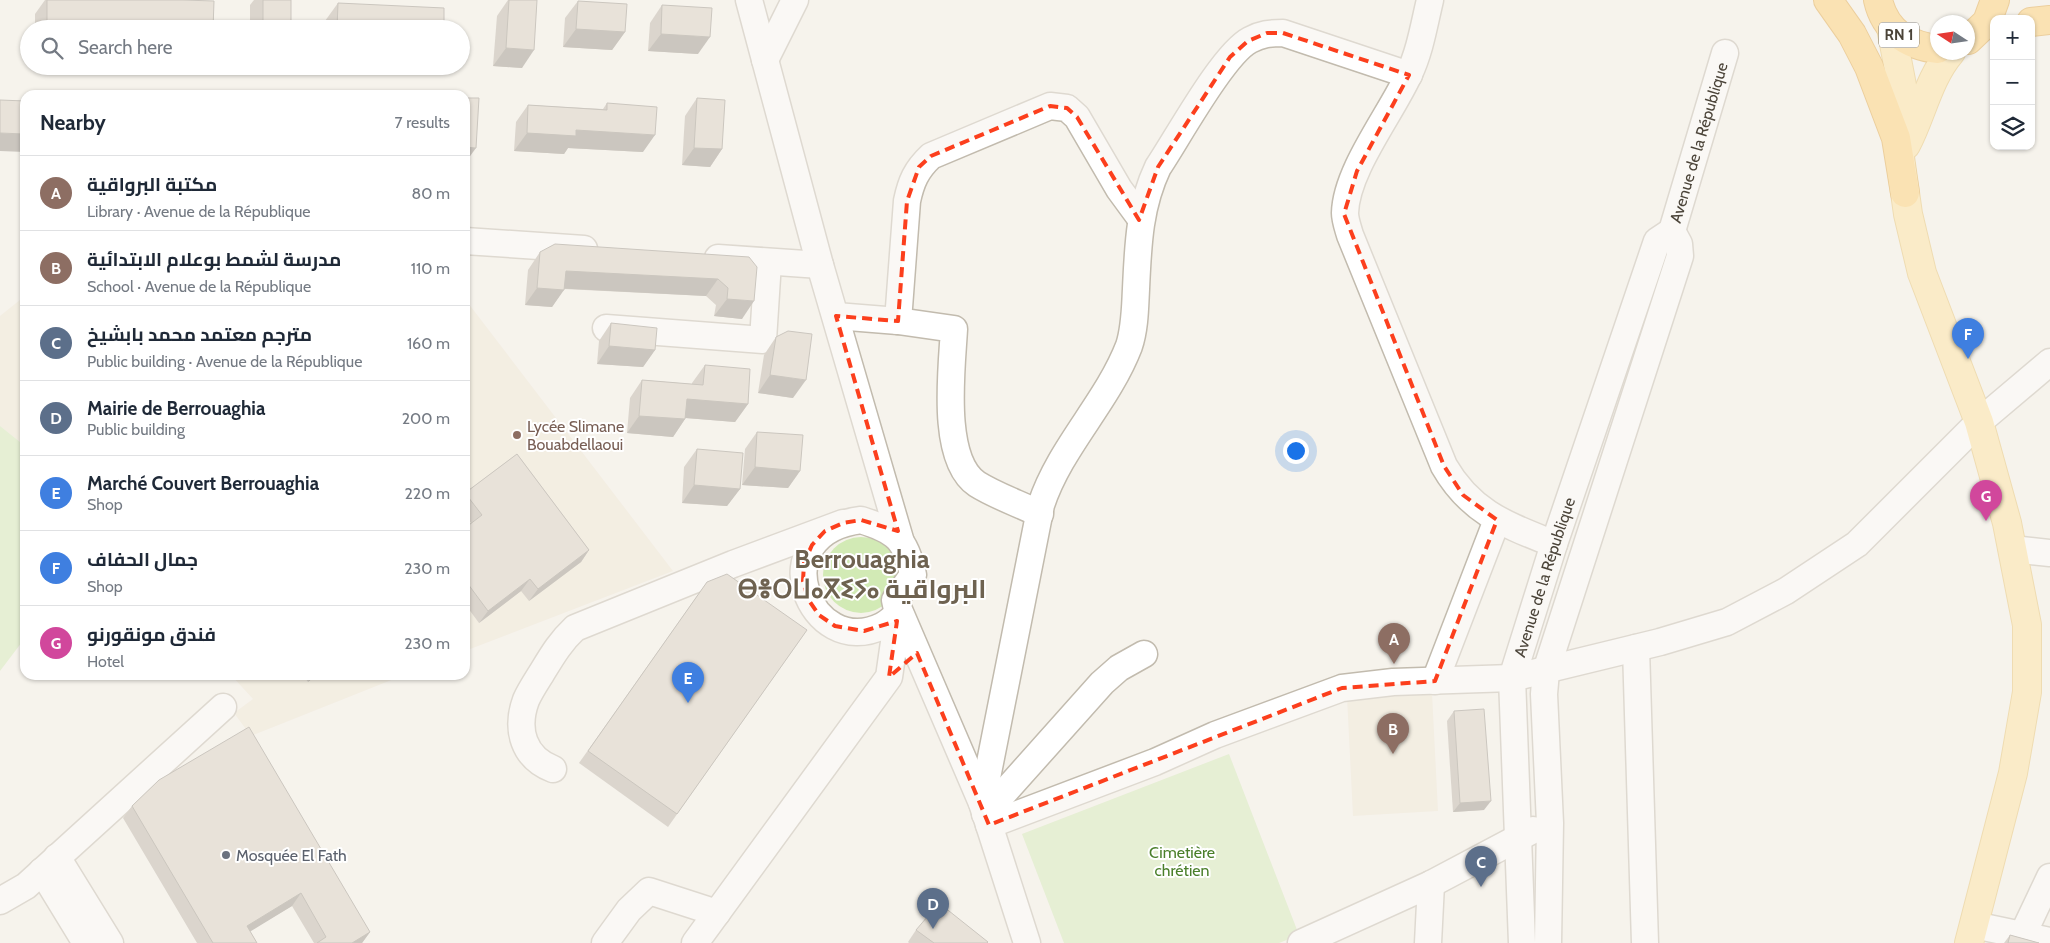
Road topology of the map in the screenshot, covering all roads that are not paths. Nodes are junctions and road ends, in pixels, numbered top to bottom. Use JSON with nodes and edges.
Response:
{"nodes":[{"id":1,"x":749,"y":0,"type":"edge"},
{"id":2,"x":795,"y":0,"type":"edge"},
{"id":3,"x":1430,"y":0,"type":"edge"},
{"id":4,"x":1828,"y":0,"type":"edge"},
{"id":5,"x":1995,"y":0,"type":"edge"},
{"id":6,"x":1878,"y":1,"type":"edge"},
{"id":7,"x":2050,"y":20,"type":"edge"},
{"id":8,"x":2035,"y":22,"type":"edge"},
{"id":9,"x":1891,"y":28,"type":"junction"},
{"id":10,"x":1975,"y":36,"type":"edge"},
{"id":11,"x":1930,"y":48,"type":"edge"},
{"id":12,"x":1725,"y":53,"type":"dead end"},
{"id":13,"x":765,"y":60,"type":"junction"},
{"id":14,"x":1951,"y":60,"type":"edge"},
{"id":15,"x":1409,"y":75,"type":"junction"},
{"id":16,"x":1900,"y":157,"type":"junction"},
{"id":17,"x":1905,"y":193,"type":"junction"},
{"id":18,"x":1141,"y":219,"type":"junction"},
{"id":19,"x":1672,"y":231,"type":"junction"},
{"id":20,"x":470,"y":241,"type":"edge"},
{"id":21,"x":612,"y":251,"type":"edge"},
{"id":22,"x":690,"y":256,"type":"edge"},
{"id":23,"x":768,"y":262,"type":"junction"},
{"id":24,"x":820,"y":265,"type":"junction"},
{"id":25,"x":836,"y":316,"type":"junction"},
{"id":26,"x":898,"y":321,"type":"junction"},
{"id":27,"x":606,"y":328,"type":"dead end"},
{"id":28,"x":2050,"y":362,"type":"edge"},
{"id":29,"x":1979,"y":422,"type":"junction"},
{"id":30,"x":1040,"y":514,"type":"junction"},
{"id":31,"x":1497,"y":520,"type":"junction"},
{"id":32,"x":843,"y":523,"type":"junction"},
{"id":33,"x":900,"y":539,"type":"junction"},
{"id":34,"x":1554,"y":544,"type":"junction"},
{"id":35,"x":2012,"y":549,"type":"junction"},
{"id":36,"x":2050,"y":553,"type":"edge"},
{"id":37,"x":897,"y":607,"type":"junction"},
{"id":38,"x":1636,"y":648,"type":"junction"},
{"id":39,"x":1144,"y":654,"type":"dead end"},
{"id":40,"x":921,"y":662,"type":"junction"},
{"id":41,"x":1546,"y":671,"type":"junction"},
{"id":42,"x":889,"y":677,"type":"junction"},
{"id":43,"x":1512,"y":678,"type":"junction"},
{"id":44,"x":1435,"y":681,"type":"junction"},
{"id":45,"x":223,"y":707,"type":"dead end"},
{"id":46,"x":553,"y":769,"type":"dead end"},
{"id":47,"x":985,"y":814,"type":"junction"},
{"id":48,"x":1550,"y":823,"type":"junction"},
{"id":49,"x":1519,"y":837,"type":"junction"},
{"id":50,"x":49,"y":864,"type":"junction"},
{"id":51,"x":2050,"y":876,"type":"edge"},
{"id":52,"x":1431,"y":884,"type":"junction"},
{"id":53,"x":0,"y":901,"type":"edge"},
{"id":54,"x":717,"y":913,"type":"junction"},
{"id":55,"x":1971,"y":934,"type":"edge"},
{"id":56,"x":2023,"y":934,"type":"junction"},
{"id":57,"x":2050,"y":941,"type":"edge"},
{"id":58,"x":86,"y":943,"type":"edge"},
{"id":59,"x":110,"y":943,"type":"edge"},
{"id":60,"x":606,"y":943,"type":"edge"},
{"id":61,"x":695,"y":943,"type":"edge"},
{"id":62,"x":1027,"y":943,"type":"edge"},
{"id":63,"x":1301,"y":943,"type":"edge"},
{"id":64,"x":1428,"y":943,"type":"edge"},
{"id":65,"x":1522,"y":943,"type":"edge"},
{"id":66,"x":1548,"y":943,"type":"edge"},
{"id":67,"x":1645,"y":943,"type":"edge"}],
"edges":[{"from":1,"to":13,"type":"street"},
{"from":2,"to":13,"type":"street"},
{"from":3,"to":15,"type":"street"},
{"from":4,"to":17,"type":"highway"},
{"from":5,"to":10,"type":"highway"},
{"from":6,"to":9,"type":"highway","number":"RN 1"},
{"from":7,"to":8,"type":"highway"},
{"from":9,"to":11,"type":"highway","number":"RN 1"},
{"from":9,"to":16,"type":"main road"},
{"from":12,"to":19,"type":"street","name":"Avenue de la République"},
{"from":13,"to":24,"type":"street"},
{"from":14,"to":16,"type":"main road"},
{"from":15,"to":18,"type":"street"},
{"from":15,"to":31,"type":"street"},
{"from":16,"to":17,"type":"main road"},
{"from":17,"to":29,"type":"main road"},
{"from":18,"to":26,"type":"street"},
{"from":18,"to":30,"type":"street"},
{"from":19,"to":34,"type":"street","name":"Avenue de la République"},
{"from":19,"to":41,"type":"street","name":"Avenue de la République"},
{"from":20,"to":21,"type":"street"},
{"from":22,"to":23,"type":"street"},
{"from":23,"to":24,"type":"street"},
{"from":23,"to":27,"type":"street"},
{"from":24,"to":25,"type":"street"},
{"from":25,"to":26,"type":"street"},
{"from":25,"to":33,"type":"street"},
{"from":26,"to":30,"type":"street"},
{"from":28,"to":29,"type":"street"},
{"from":29,"to":35,"type":"main road"},
{"from":29,"to":38,"type":"street"},
{"from":30,"to":47,"type":"street"},
{"from":31,"to":34,"type":"street"},
{"from":31,"to":44,"type":"street"},
{"from":32,"to":33,"type":"street"},
{"from":32,"to":37,"type":"street"},
{"from":32,"to":46,"type":"street"},
{"from":33,"to":37,"type":"street"},
{"from":34,"to":43,"type":"street","name":"Avenue de la République"},
{"from":35,"to":36,"type":"street"},
{"from":35,"to":55,"type":"main road"},
{"from":37,"to":40,"type":"street"},
{"from":37,"to":42,"type":"street"},
{"from":38,"to":41,"type":"street"},
{"from":38,"to":67,"type":"street"},
{"from":39,"to":47,"type":"street"},
{"from":40,"to":42,"type":"street"},
{"from":40,"to":47,"type":"street"},
{"from":41,"to":43,"type":"street"},
{"from":41,"to":48,"type":"street","name":"Avenue de la République"},
{"from":42,"to":54,"type":"street"},
{"from":43,"to":44,"type":"street"},
{"from":43,"to":49,"type":"street","name":"Avenue de la République"},
{"from":44,"to":47,"type":"street"},
{"from":45,"to":50,"type":"street"},
{"from":47,"to":62,"type":"street"},
{"from":48,"to":49,"type":"street"},
{"from":48,"to":66,"type":"street","name":"Avenue de la République"},
{"from":49,"to":52,"type":"street"},
{"from":49,"to":65,"type":"street","name":"Avenue de la République"},
{"from":50,"to":53,"type":"street"},
{"from":50,"to":58,"type":"street"},
{"from":50,"to":59,"type":"street"},
{"from":51,"to":56,"type":"street"},
{"from":52,"to":63,"type":"street"},
{"from":52,"to":64,"type":"street"},
{"from":54,"to":60,"type":"street"},
{"from":54,"to":61,"type":"street"},
{"from":55,"to":56,"type":"street"},
{"from":56,"to":57,"type":"street"}]}
